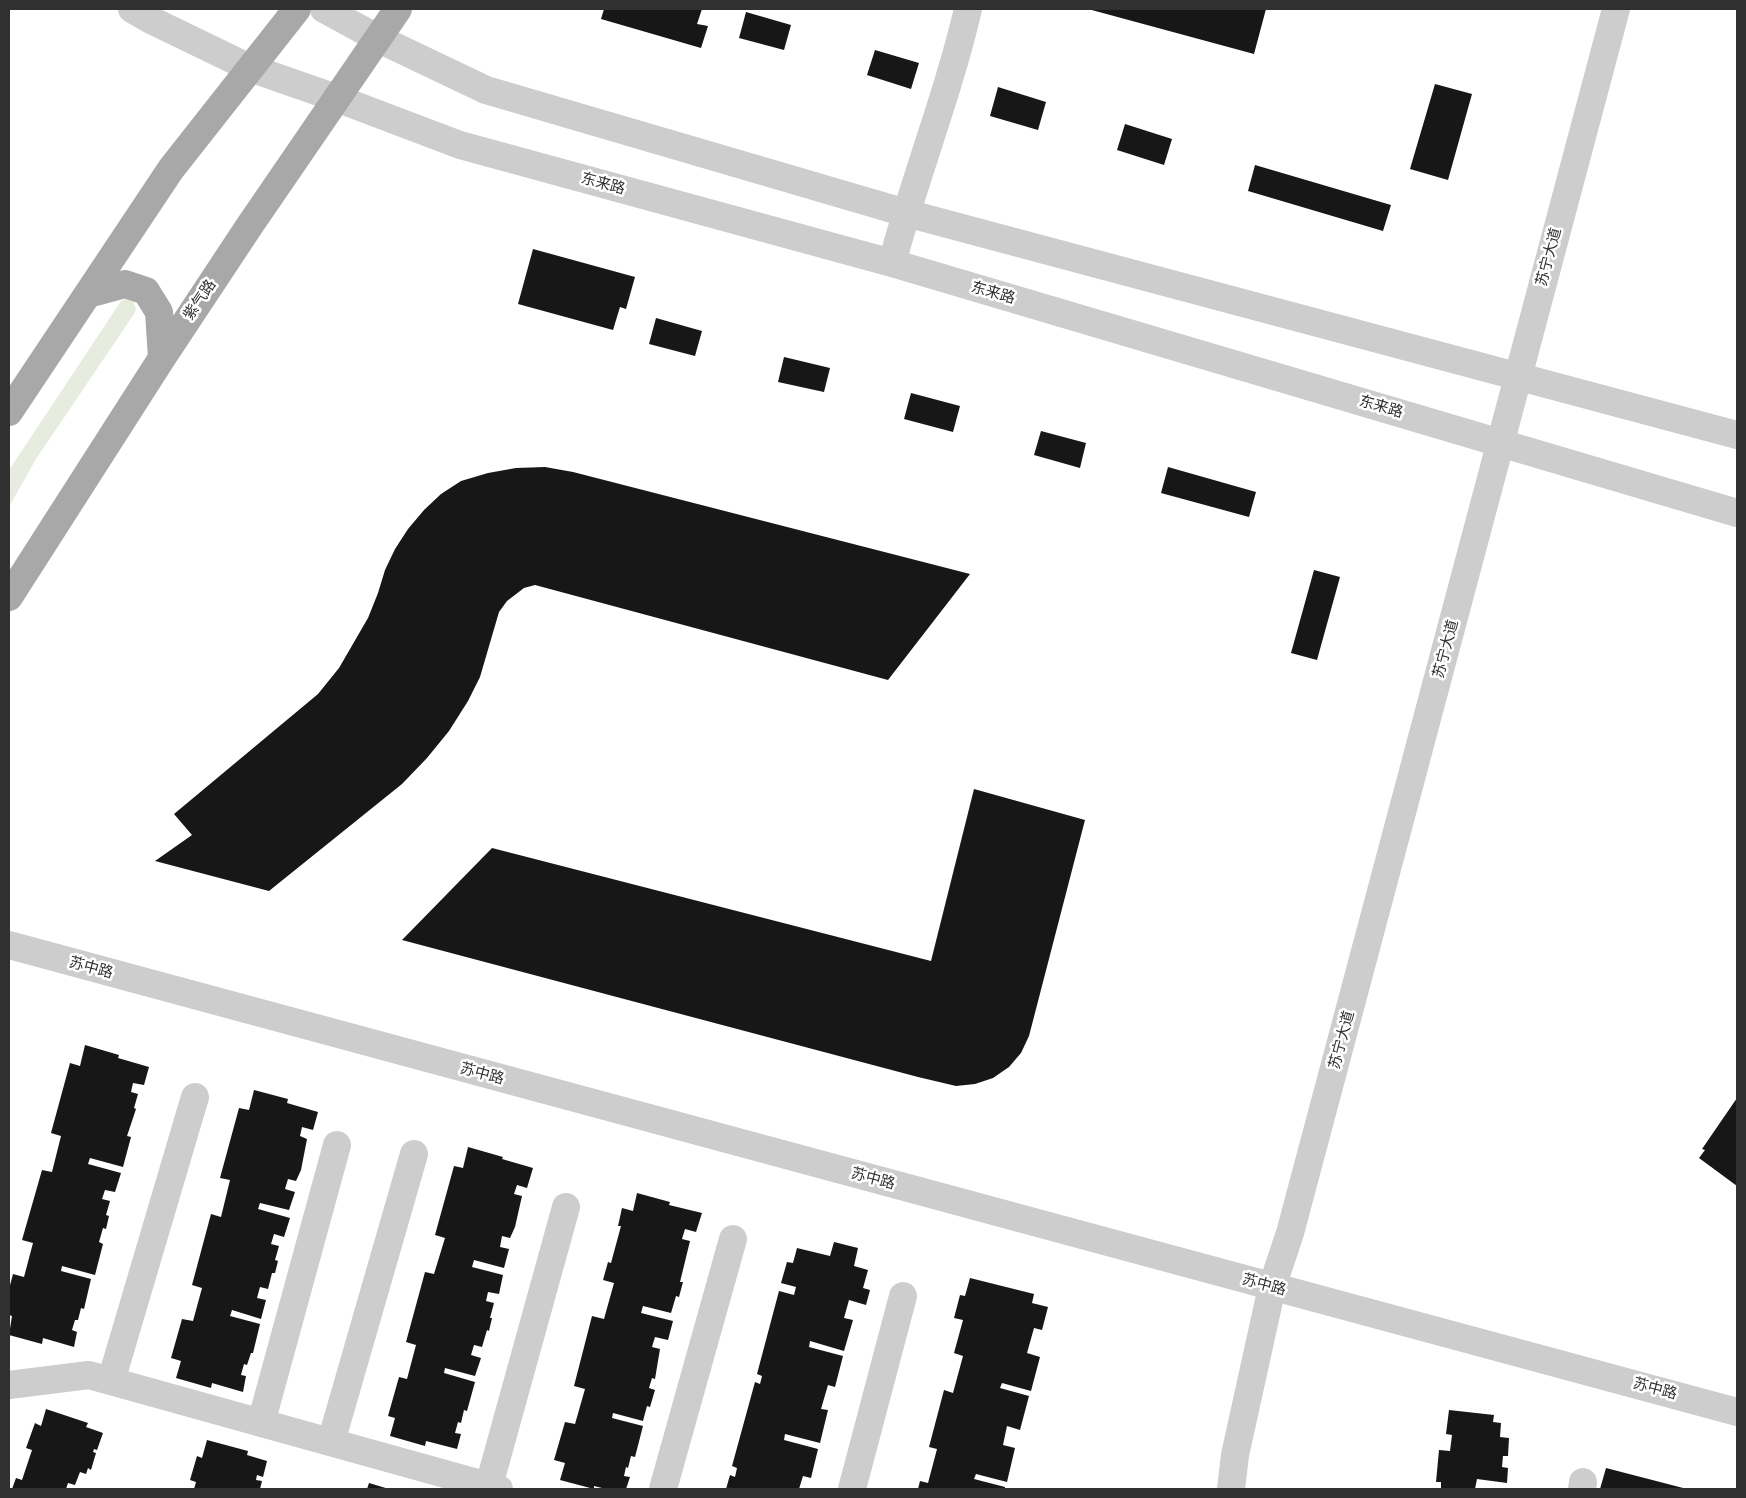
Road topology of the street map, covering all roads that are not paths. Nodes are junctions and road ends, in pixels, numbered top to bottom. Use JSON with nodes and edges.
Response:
{"nodes":[{"id":1,"x":132,"y":9,"type":"edge"},
{"id":2,"x":298,"y":9,"type":"edge"},
{"id":3,"x":324,"y":9,"type":"edge"},
{"id":4,"x":398,"y":9,"type":"edge"},
{"id":5,"x":968,"y":9,"type":"edge"},
{"id":6,"x":1616,"y":9,"type":"edge"},
{"id":7,"x":379,"y":39,"type":"junction"},
{"id":8,"x":250,"y":68,"type":"junction"},
{"id":9,"x":336,"y":98,"type":"junction"},
{"id":10,"x":906,"y":212,"type":"junction"},
{"id":11,"x":892,"y":263,"type":"junction"},
{"id":12,"x":88,"y":294,"type":"junction"},
{"id":13,"x":162,"y":358,"type":"junction"},
{"id":14,"x":1518,"y":376,"type":"junction"},
{"id":15,"x":9,"y":412,"type":"edge"},
{"id":16,"x":1737,"y":435,"type":"edge"},
{"id":17,"x":1501,"y":443,"type":"junction"},
{"id":18,"x":1737,"y":514,"type":"edge"},
{"id":19,"x":9,"y":597,"type":"edge"},
{"id":20,"x":9,"y":946,"type":"edge"},
{"id":21,"x":194,"y":1097,"type":"dead end"},
{"id":22,"x":337,"y":1145,"type":"dead end"},
{"id":23,"x":414,"y":1154,"type":"dead end"},
{"id":24,"x":566,"y":1207,"type":"dead end"},
{"id":25,"x":733,"y":1239,"type":"dead end"},
{"id":26,"x":1272,"y":1288,"type":"junction"},
{"id":27,"x":903,"y":1296,"type":"dead end"},
{"id":28,"x":111,"y":1381,"type":"junction"},
{"id":29,"x":9,"y":1385,"type":"edge"},
{"id":30,"x":1737,"y":1412,"type":"edge"},
{"id":31,"x":261,"y":1423,"type":"junction"},
{"id":32,"x":331,"y":1442,"type":"junction"},
{"id":33,"x":492,"y":1488,"type":"edge"},
{"id":34,"x":664,"y":1489,"type":"edge"},
{"id":35,"x":852,"y":1489,"type":"edge"},
{"id":36,"x":1231,"y":1489,"type":"edge"}],
"edges":[{"from":1,"to":8,"type":"street","name":"东来路"},
{"from":2,"to":8,"type":"main road"},
{"from":3,"to":7,"type":"street"},
{"from":4,"to":7,"type":"main road","name":"紫气路"},
{"from":5,"to":10,"type":"street"},
{"from":6,"to":14,"type":"street","name":"苏宁大道"},
{"from":7,"to":9,"type":"main road","name":"紫气路"},
{"from":7,"to":10,"type":"street"},
{"from":8,"to":9,"type":"street","name":"东来路"},
{"from":8,"to":12,"type":"main road"},
{"from":9,"to":11,"type":"street","name":"东来路"},
{"from":9,"to":13,"type":"main road","name":"紫气路"},
{"from":10,"to":11,"type":"street"},
{"from":10,"to":14,"type":"street"},
{"from":11,"to":17,"type":"street","name":"东来路"},
{"from":12,"to":13,"type":"main road"},
{"from":12,"to":15,"type":"main road"},
{"from":13,"to":19,"type":"main road","name":"紫气路"},
{"from":14,"to":16,"type":"street"},
{"from":14,"to":17,"type":"street","name":"苏宁大道"},
{"from":17,"to":18,"type":"street","name":"东来路"},
{"from":17,"to":26,"type":"street","name":"苏宁大道"},
{"from":20,"to":26,"type":"street","name":"苏中路"},
{"from":21,"to":28,"type":"street"},
{"from":22,"to":31,"type":"street"},
{"from":23,"to":32,"type":"street"},
{"from":24,"to":33,"type":"street"},
{"from":25,"to":34,"type":"street"},
{"from":26,"to":30,"type":"street","name":"苏中路"},
{"from":26,"to":36,"type":"street","name":"苏宁大道"},
{"from":27,"to":35,"type":"street"},
{"from":28,"to":29,"type":"street"},
{"from":28,"to":31,"type":"street"},
{"from":31,"to":32,"type":"street"},
{"from":32,"to":33,"type":"street"}]}
